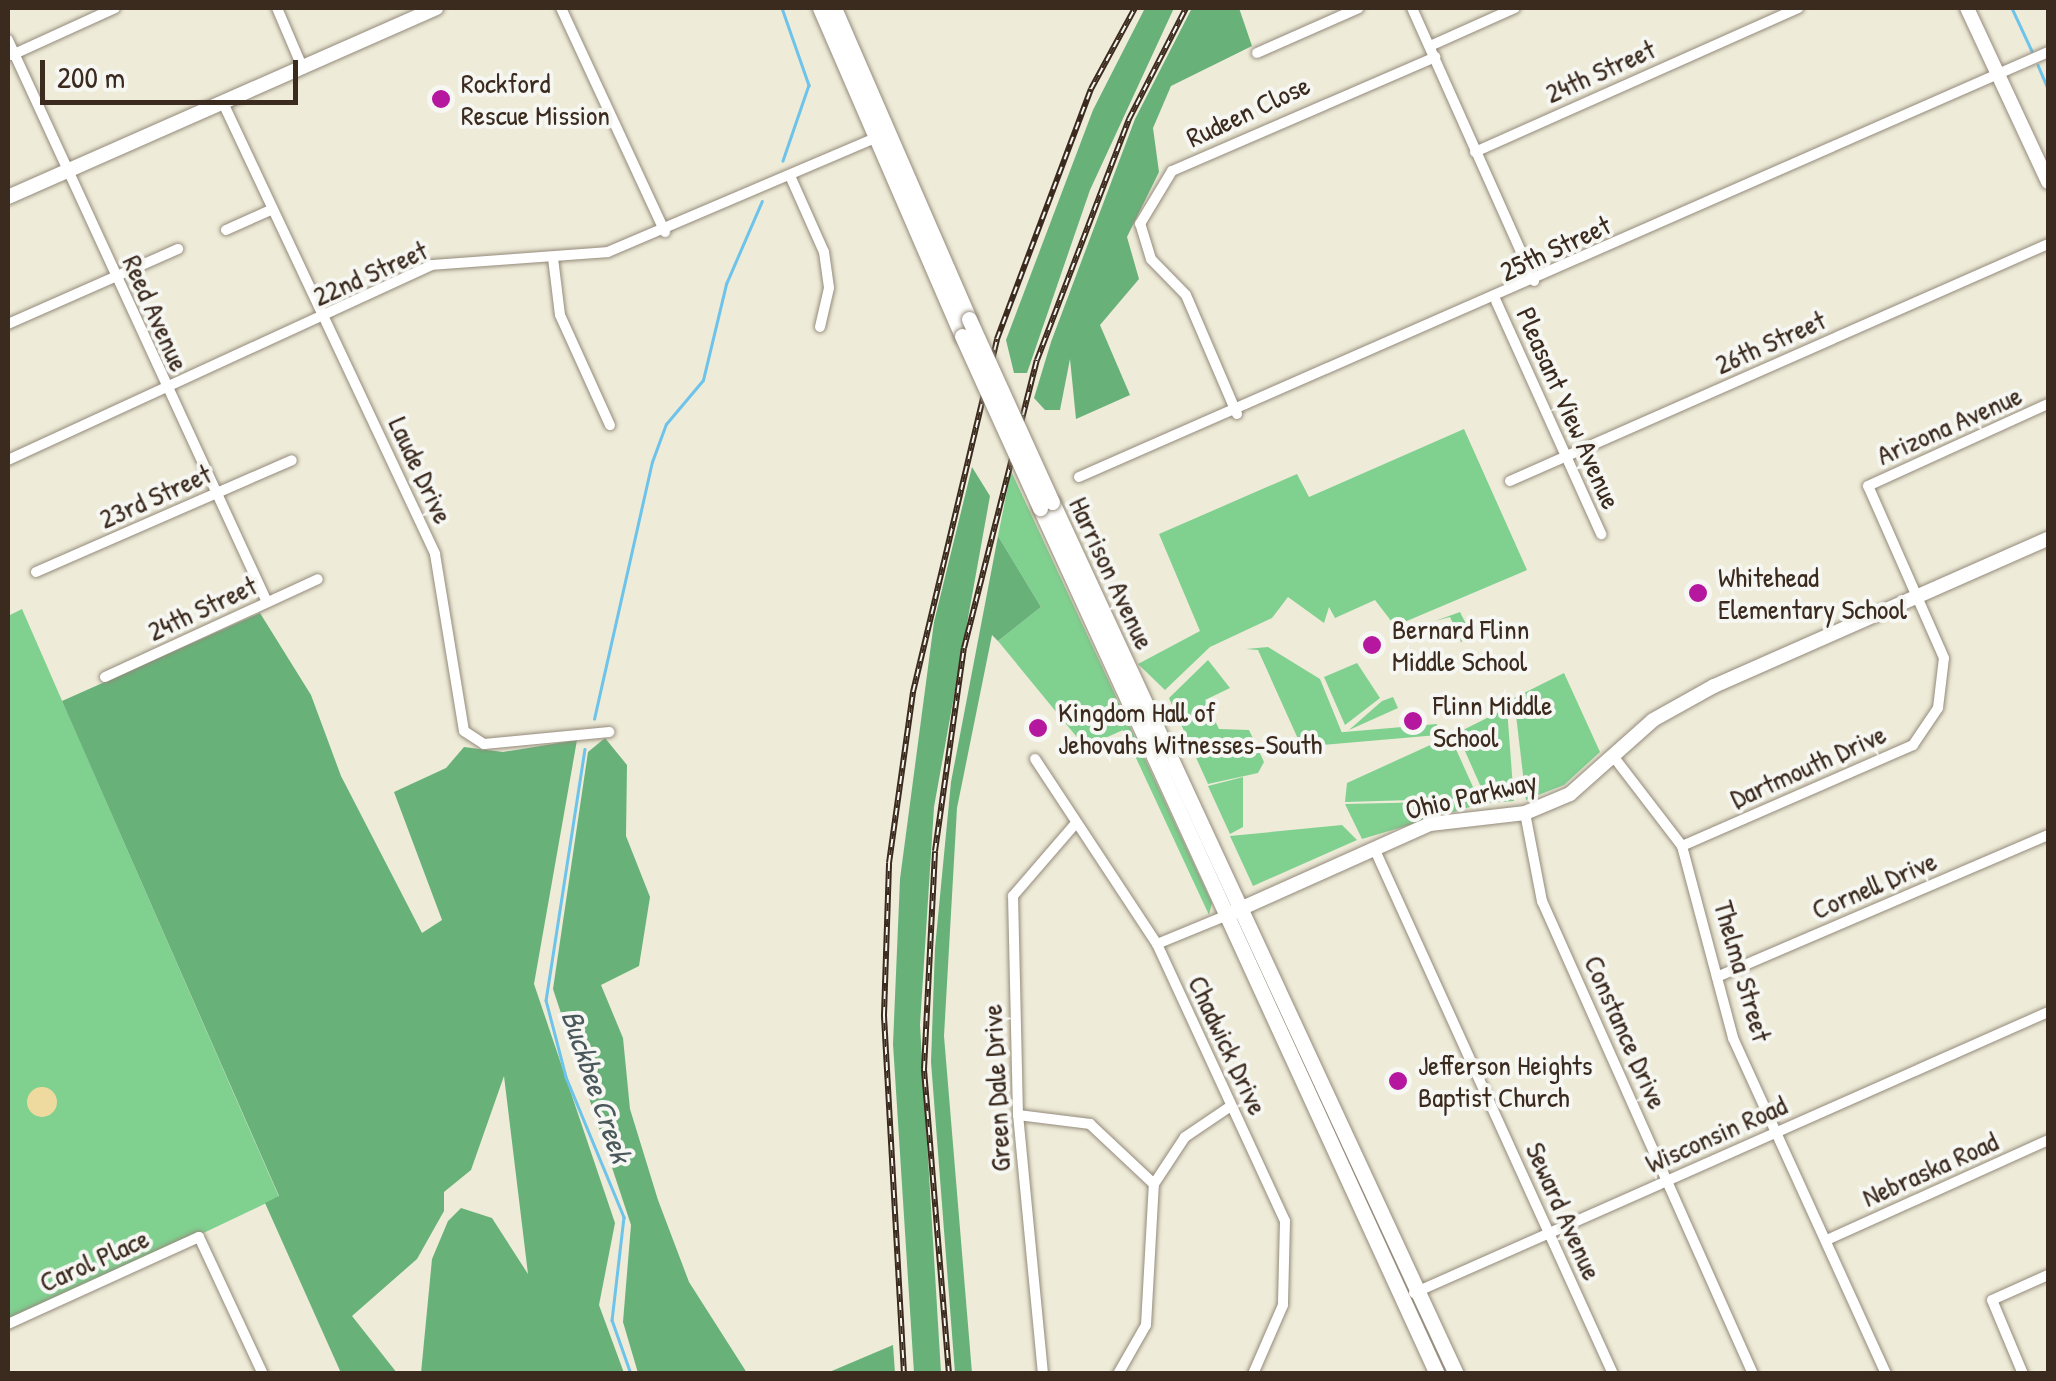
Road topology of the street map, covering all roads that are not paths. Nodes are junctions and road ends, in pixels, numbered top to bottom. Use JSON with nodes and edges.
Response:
{"nodes":[{"id":1,"x":115,"y":8,"type":"edge"},
{"id":2,"x":277,"y":8,"type":"edge"},
{"id":3,"x":436,"y":8,"type":"edge"},
{"id":4,"x":561,"y":8,"type":"edge"},
{"id":5,"x":820,"y":8,"type":"edge"},
{"id":6,"x":834,"y":8,"type":"edge"},
{"id":7,"x":1359,"y":8,"type":"edge"},
{"id":8,"x":1412,"y":8,"type":"edge"},
{"id":9,"x":1515,"y":8,"type":"edge"},
{"id":10,"x":1798,"y":8,"type":"edge"},
{"id":11,"x":1968,"y":8,"type":"edge"},
{"id":12,"x":8,"y":40,"type":"edge"},
{"id":13,"x":1433,"y":51,"type":"junction"},
{"id":14,"x":2048,"y":52,"type":"edge"},
{"id":15,"x":1257,"y":53,"type":"dead end"},
{"id":16,"x":11,"y":56,"type":"edge"},
{"id":17,"x":303,"y":68,"type":"junction"},
{"id":18,"x":1999,"y":76,"type":"junction"},
{"id":19,"x":224,"y":105,"type":"junction"},
{"id":20,"x":875,"y":138,"type":"junction"},
{"id":21,"x":1475,"y":152,"type":"junction"},
{"id":22,"x":67,"y":170,"type":"junction"},
{"id":23,"x":790,"y":178,"type":"junction"},
{"id":24,"x":2048,"y":182,"type":"edge"},
{"id":25,"x":8,"y":197,"type":"edge"},
{"id":26,"x":272,"y":209,"type":"junction"},
{"id":27,"x":226,"y":230,"type":"dead end"},
{"id":28,"x":665,"y":232,"type":"junction"},
{"id":29,"x":2048,"y":244,"type":"edge"},
{"id":30,"x":178,"y":249,"type":"dead end"},
{"id":31,"x":553,"y":258,"type":"junction"},
{"id":32,"x":115,"y":277,"type":"junction"},
{"id":33,"x":1534,"y":281,"type":"junction"},
{"id":34,"x":1496,"y":300,"type":"junction"},
{"id":35,"x":324,"y":318,"type":"junction"},
{"id":36,"x":8,"y":324,"type":"edge"},
{"id":37,"x":820,"y":327,"type":"dead end"},
{"id":38,"x":166,"y":389,"type":"junction"},
{"id":39,"x":2048,"y":404,"type":"edge"},
{"id":40,"x":1237,"y":414,"type":"junction"},
{"id":41,"x":610,"y":424,"type":"dead end"},
{"id":42,"x":1567,"y":456,"type":"junction"},
{"id":43,"x":8,"y":460,"type":"edge"},
{"id":44,"x":292,"y":460,"type":"dead end"},
{"id":45,"x":1079,"y":477,"type":"dead end"},
{"id":46,"x":1510,"y":481,"type":"dead end"},
{"id":47,"x":1868,"y":486,"type":"joint"},
{"id":48,"x":216,"y":494,"type":"junction"},
{"id":49,"x":1046,"y":505,"type":"junction"},
{"id":50,"x":1601,"y":534,"type":"dead end"},
{"id":51,"x":2048,"y":539,"type":"edge"},
{"id":52,"x":36,"y":572,"type":"dead end"},
{"id":53,"x":318,"y":579,"type":"dead end"},
{"id":54,"x":1918,"y":596,"type":"junction"},
{"id":55,"x":267,"y":602,"type":"junction"},
{"id":56,"x":105,"y":677,"type":"dead end"},
{"id":57,"x":609,"y":732,"type":"dead end"},
{"id":58,"x":1614,"y":756,"type":"junction"},
{"id":59,"x":1034,"y":759,"type":"dead end"},
{"id":60,"x":1524,"y":813,"type":"junction"},
{"id":61,"x":1076,"y":823,"type":"junction"},
{"id":62,"x":2048,"y":835,"type":"edge"},
{"id":63,"x":1682,"y":846,"type":"junction"},
{"id":64,"x":1374,"y":848,"type":"junction"},
{"id":65,"x":1232,"y":913,"type":"junction"},
{"id":66,"x":1157,"y":944,"type":"junction"},
{"id":67,"x":1718,"y":977,"type":"junction"},
{"id":68,"x":2048,"y":1012,"type":"edge"},
{"id":69,"x":1231,"y":1106,"type":"junction"},
{"id":70,"x":1018,"y":1115,"type":"junction"},
{"id":71,"x":1779,"y":1131,"type":"junction"},
{"id":72,"x":2048,"y":1140,"type":"edge"},
{"id":73,"x":1669,"y":1180,"type":"junction"},
{"id":74,"x":1154,"y":1184,"type":"junction"},
{"id":75,"x":1549,"y":1232,"type":"junction"},
{"id":76,"x":1830,"y":1240,"type":"junction"},
{"id":77,"x":2048,"y":1275,"type":"edge"},
{"id":78,"x":1410,"y":1295,"type":"junction"},
{"id":79,"x":8,"y":1324,"type":"edge"},
{"id":80,"x":263,"y":1374,"type":"edge"},
{"id":81,"x":1042,"y":1374,"type":"edge"},
{"id":82,"x":1118,"y":1374,"type":"edge"},
{"id":83,"x":1253,"y":1374,"type":"edge"},
{"id":84,"x":1437,"y":1374,"type":"edge"},
{"id":85,"x":1456,"y":1374,"type":"edge"},
{"id":86,"x":1613,"y":1374,"type":"edge"},
{"id":87,"x":1752,"y":1374,"type":"edge"},
{"id":88,"x":1886,"y":1374,"type":"edge"},
{"id":89,"x":2024,"y":1374,"type":"edge"}],
"edges":[{"from":1,"to":16,"type":"street"},
{"from":2,"to":17,"type":"street"},
{"from":3,"to":17,"type":"street"},
{"from":4,"to":28,"type":"street"},
{"from":5,"to":20,"type":"main road","name":"Harrison Avenue"},
{"from":6,"to":49,"type":"main road","name":"Harrison Avenue","bridge":true},
{"from":7,"to":15,"type":"street"},
{"from":8,"to":13,"type":"street"},
{"from":9,"to":13,"type":"street"},
{"from":10,"to":21,"type":"street","name":"24th Street"},
{"from":11,"to":18,"type":"street"},
{"from":12,"to":16,"type":"street","name":"Reed Avenue"},
{"from":13,"to":21,"type":"street","name":"Pleasant View Avenue"},
{"from":13,"to":40,"type":"street","name":"Rudeen Close"},
{"from":14,"to":18,"type":"street","name":"25th Street"},
{"from":16,"to":22,"type":"street","name":"Reed Avenue"},
{"from":17,"to":19,"type":"street"},
{"from":18,"to":24,"type":"street"},
{"from":18,"to":33,"type":"street","name":"25th Street"},
{"from":19,"to":22,"type":"street"},
{"from":19,"to":26,"type":"street","name":"Laude Drive"},
{"from":20,"to":23,"type":"street","name":"22nd Street"},
{"from":20,"to":49,"type":"main road","name":"Harrison Avenue","bridge":true},
{"from":21,"to":33,"type":"street","name":"Pleasant View Avenue"},
{"from":22,"to":25,"type":"street"},
{"from":22,"to":32,"type":"street","name":"Reed Avenue"},
{"from":23,"to":28,"type":"street","name":"22nd Street"},
{"from":23,"to":37,"type":"street"},
{"from":26,"to":27,"type":"street"},
{"from":26,"to":35,"type":"street","name":"Laude Drive"},
{"from":28,"to":31,"type":"street","name":"22nd Street"},
{"from":29,"to":42,"type":"street","name":"26th Street"},
{"from":30,"to":32,"type":"street"},
{"from":31,"to":35,"type":"street","name":"22nd Street"},
{"from":31,"to":41,"type":"street"},
{"from":32,"to":36,"type":"street"},
{"from":32,"to":38,"type":"street","name":"Reed Avenue"},
{"from":33,"to":34,"type":"street","name":"25th Street"},
{"from":34,"to":40,"type":"street","name":"25th Street"},
{"from":34,"to":42,"type":"street","name":"Pleasant View Avenue"},
{"from":35,"to":38,"type":"street","name":"22nd Street"},
{"from":35,"to":57,"type":"street","name":"Laude Drive"},
{"from":38,"to":43,"type":"street","name":"22nd Street"},
{"from":38,"to":48,"type":"street","name":"Reed Avenue"},
{"from":39,"to":47,"type":"street","name":"Arizona Avenue"},
{"from":40,"to":45,"type":"street","name":"25th Street"},
{"from":42,"to":46,"type":"street","name":"26th Street"},
{"from":42,"to":50,"type":"street","name":"Pleasant View Avenue"},
{"from":44,"to":48,"type":"street","name":"23rd Street"},
{"from":47,"to":54,"type":"street","name":"Dartmouth Drive"},
{"from":48,"to":52,"type":"street","name":"23rd Street"},
{"from":48,"to":55,"type":"street","name":"Reed Avenue"},
{"from":49,"to":65,"type":"main road","name":"Harrison Avenue"},
{"from":51,"to":54,"type":"street","name":"Ohio Parkway"},
{"from":53,"to":55,"type":"street","name":"24th Street"},
{"from":54,"to":58,"type":"street","name":"Ohio Parkway"},
{"from":54,"to":63,"type":"street","name":"Dartmouth Drive"},
{"from":55,"to":56,"type":"street","name":"24th Street"},
{"from":58,"to":60,"type":"street","name":"Ohio Parkway"},
{"from":58,"to":63,"type":"street","name":"Thelma Street"},
{"from":59,"to":61,"type":"street","name":"Chadwick Drive"},
{"from":60,"to":64,"type":"street","name":"Ohio Parkway"},
{"from":60,"to":73,"type":"street","name":"Constance Drive"},
{"from":61,"to":66,"type":"street","name":"Chadwick Drive"},
{"from":61,"to":70,"type":"street","name":"Green Dale Drive"},
{"from":62,"to":67,"type":"street","name":"Cornell Drive"},
{"from":63,"to":67,"type":"street","name":"Thelma Street"},
{"from":64,"to":65,"type":"street","name":"Ohio Parkway"},
{"from":64,"to":75,"type":"street","name":"Seward Avenue"},
{"from":65,"to":66,"type":"street","name":"Ohio Parkway"},
{"from":65,"to":78,"type":"main road","name":"Harrison Avenue"},
{"from":66,"to":69,"type":"street","name":"Chadwick Drive"},
{"from":67,"to":71,"type":"street","name":"Thelma Street"},
{"from":68,"to":71,"type":"street","name":"Wisconsin Road"},
{"from":69,"to":74,"type":"street"},
{"from":69,"to":83,"type":"street","name":"Chadwick Drive"},
{"from":70,"to":74,"type":"street"},
{"from":70,"to":81,"type":"street","name":"Green Dale Drive"},
{"from":71,"to":73,"type":"street","name":"Wisconsin Road"},
{"from":71,"to":76,"type":"street","name":"Thelma Street"},
{"from":72,"to":76,"type":"street","name":"Nebraska Road"},
{"from":73,"to":75,"type":"street","name":"Wisconsin Road"},
{"from":73,"to":87,"type":"street","name":"Constance Drive"},
{"from":74,"to":82,"type":"street"},
{"from":75,"to":78,"type":"street","name":"Wisconsin Road"},
{"from":75,"to":86,"type":"street","name":"Seward Avenue"},
{"from":76,"to":88,"type":"street","name":"Thelma Street"},
{"from":77,"to":89,"type":"street"},
{"from":78,"to":84,"type":"main road","name":"Harrison Avenue"},
{"from":78,"to":85,"type":"main road","name":"Harrison Avenue"},
{"from":79,"to":80,"type":"street","name":"Carol Place"}]}
